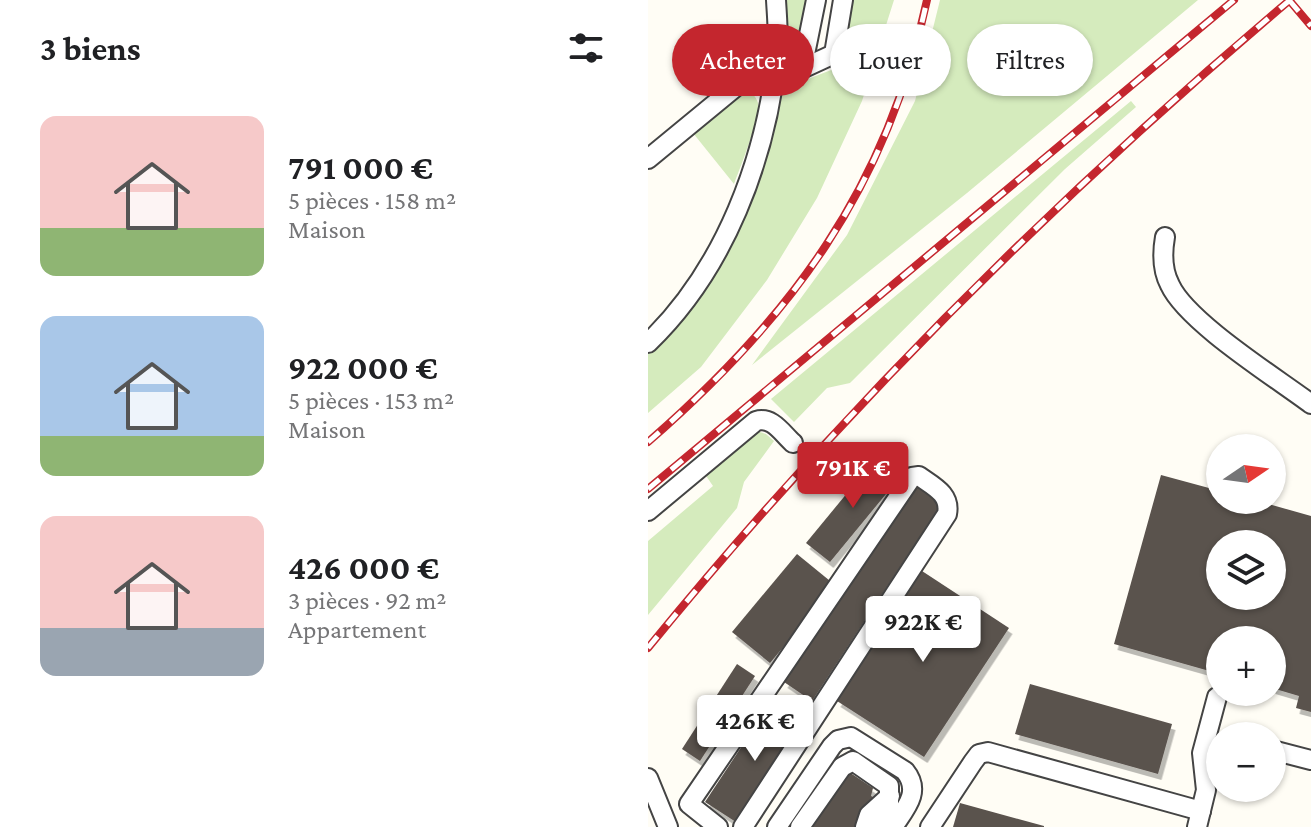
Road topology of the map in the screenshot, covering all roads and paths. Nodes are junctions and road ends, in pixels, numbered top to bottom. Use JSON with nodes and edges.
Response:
{"nodes":[{"id":1,"x":776,"y":0,"type":"edge"},
{"id":2,"x":816,"y":0,"type":"edge"},
{"id":3,"x":843,"y":0,"type":"edge"},
{"id":4,"x":777,"y":24,"type":"edge"},
{"id":5,"x":811,"y":24,"type":"edge"},
{"id":6,"x":814,"y":63,"type":"edge"},
{"id":7,"x":725,"y":96,"type":"edge"},
{"id":8,"x":770,"y":96,"type":"edge"},
{"id":9,"x":648,"y":159,"type":"edge"},
{"id":10,"x":1165,"y":237,"type":"dead end"},
{"id":11,"x":648,"y":343,"type":"edge"},
{"id":12,"x":1311,"y":404,"type":"edge"},
{"id":13,"x":793,"y":443,"type":"dead end"},
{"id":14,"x":648,"y":511,"type":"edge"},
{"id":15,"x":1206,"y":747,"type":"edge"},
{"id":16,"x":1286,"y":754,"type":"edge"},
{"id":17,"x":1311,"y":760,"type":"edge"},
{"id":18,"x":648,"y":778,"type":"edge"},
{"id":19,"x":1206,"y":790,"type":"edge"},
{"id":20,"x":1206,"y":790,"type":"edge"},
{"id":21,"x":890,"y":796,"type":"junction"},
{"id":22,"x":1199,"y":819,"type":"edge"},
{"id":23,"x":668,"y":827,"type":"edge"},
{"id":24,"x":718,"y":827,"type":"edge"},
{"id":25,"x":743,"y":827,"type":"edge"},
{"id":26,"x":777,"y":827,"type":"edge"},
{"id":27,"x":800,"y":827,"type":"edge"},
{"id":28,"x":865,"y":827,"type":"edge"},
{"id":29,"x":877,"y":827,"type":"edge"},
{"id":30,"x":893,"y":827,"type":"edge"},
{"id":31,"x":930,"y":827,"type":"edge"}],
"edges":[{"from":1,"to":4,"type":"street"},
{"from":2,"to":5,"type":"street"},
{"from":3,"to":6,"type":"street"},
{"from":7,"to":9,"type":"street"},
{"from":8,"to":11,"type":"street"},
{"from":10,"to":12,"type":"street"},
{"from":13,"to":14,"type":"street"},
{"from":15,"to":19,"type":"street"},
{"from":16,"to":17,"type":"street"},
{"from":18,"to":23,"type":"street"},
{"from":20,"to":22,"type":"street"},
{"from":21,"to":27,"type":"street"},
{"from":21,"to":28,"type":"street"},
{"from":21,"to":29,"type":"street"},
{"from":22,"to":31,"type":"street"},
{"from":24,"to":25,"type":"street"},
{"from":26,"to":30,"type":"street"}]}
